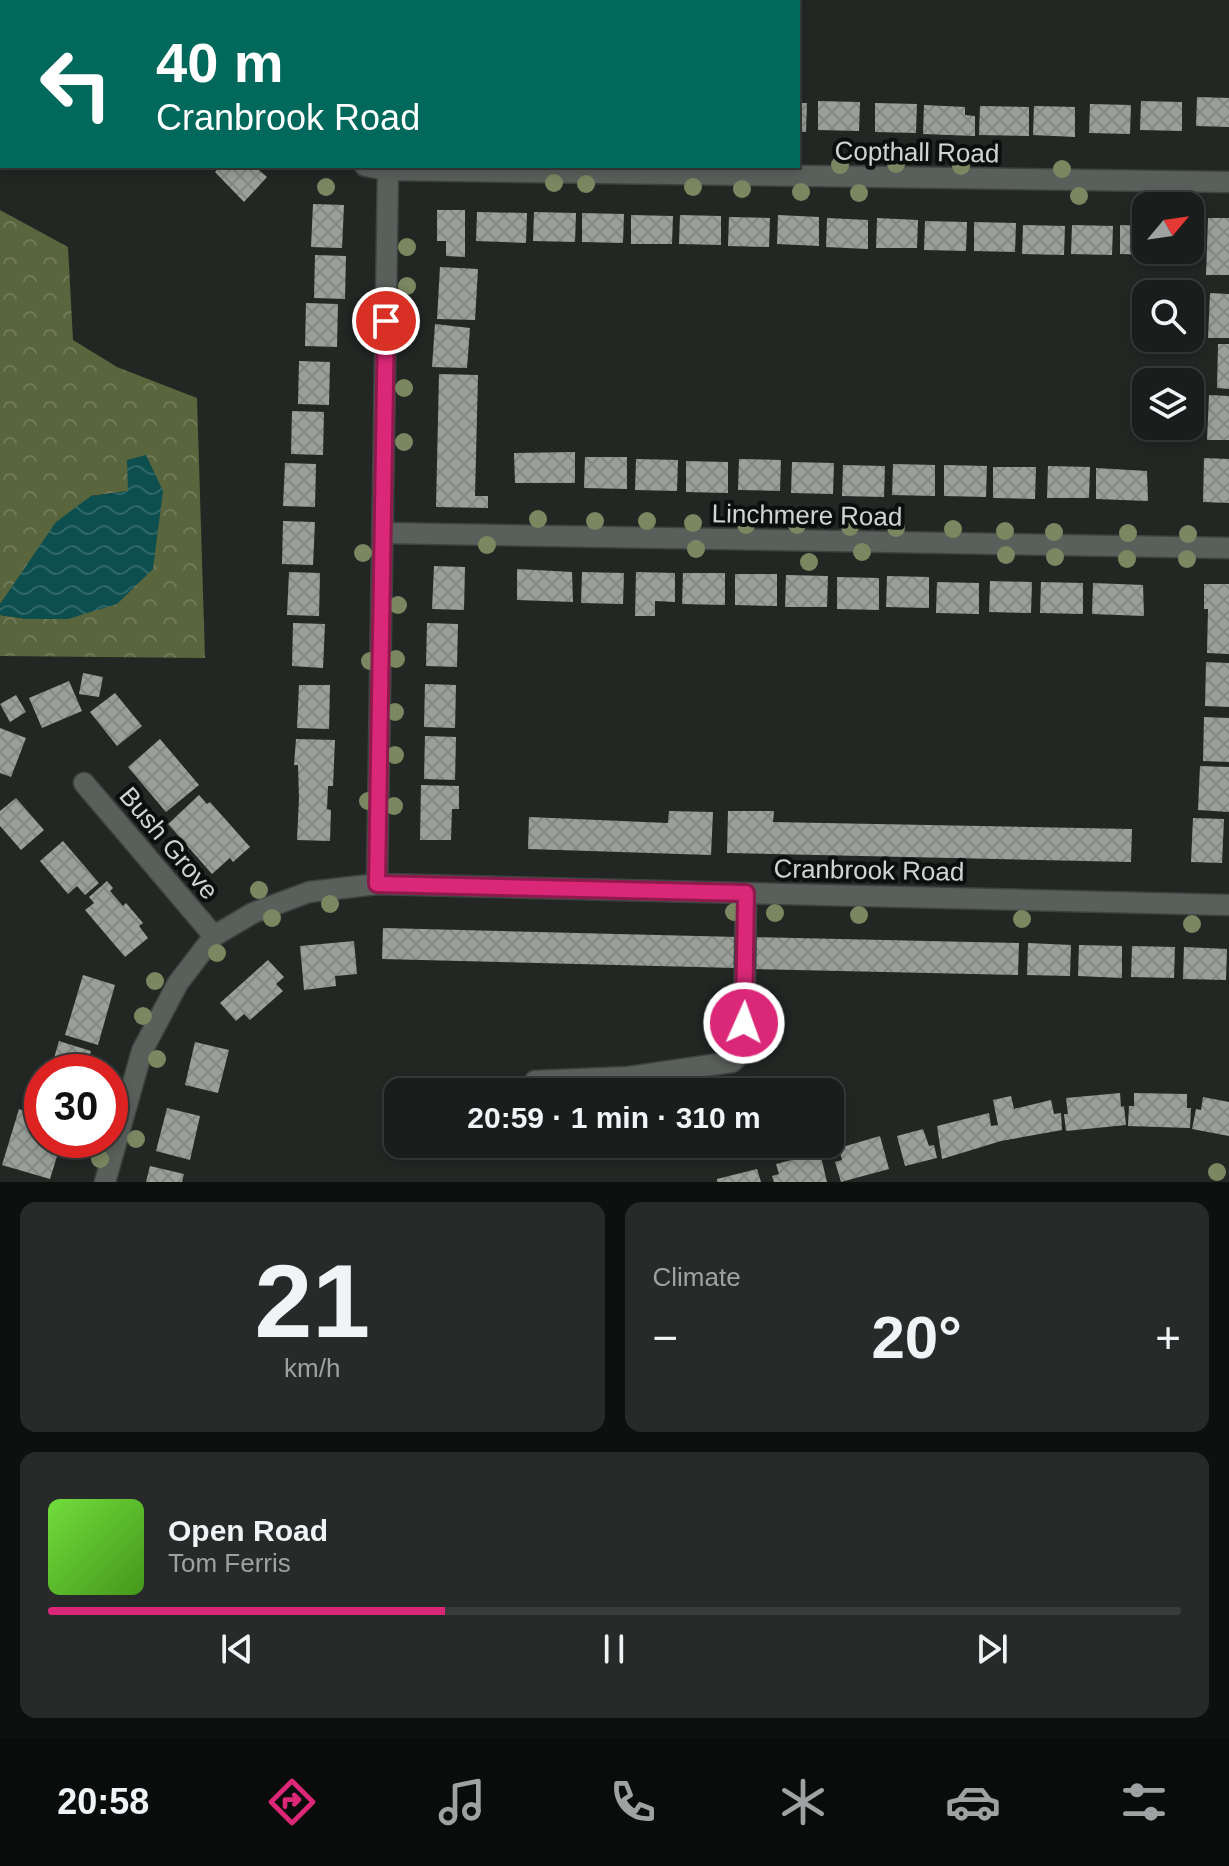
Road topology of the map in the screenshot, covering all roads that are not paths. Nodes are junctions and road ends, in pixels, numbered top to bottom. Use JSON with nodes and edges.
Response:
{"nodes":[{"id":1,"x":376,"y":168,"type":"edge"},
{"id":2,"x":388,"y":170,"type":"junction"},
{"id":3,"x":1229,"y":182,"type":"edge"},
{"id":4,"x":384,"y":533,"type":"junction"},
{"id":5,"x":1229,"y":548,"type":"edge"},
{"id":6,"x":84,"y":783,"type":"dead end"},
{"id":7,"x":377,"y":884,"type":"junction"},
{"id":8,"x":746,"y":893,"type":"junction"},
{"id":9,"x":1229,"y":905,"type":"edge"},
{"id":10,"x":214,"y":936,"type":"junction"},
{"id":11,"x":606,"y":1078,"type":"edge"},
{"id":12,"x":105,"y":1182,"type":"edge"}],
"edges":[{"from":1,"to":2,"type":"street","name":"Copthall Road"},
{"from":2,"to":3,"type":"street","name":"Copthall Road"},
{"from":2,"to":4,"type":"street"},
{"from":4,"to":5,"type":"street","name":"Linchmere Road"},
{"from":4,"to":7,"type":"street"},
{"from":6,"to":10,"type":"street","name":"Bush Grove"},
{"from":7,"to":8,"type":"street","name":"Cranbrook Road"},
{"from":7,"to":10,"type":"street","name":"Cranbrook Road"},
{"from":8,"to":9,"type":"street","name":"Cranbrook Road"},
{"from":8,"to":11,"type":"street"},
{"from":10,"to":12,"type":"street","name":"Cranbrook Road"}]}
